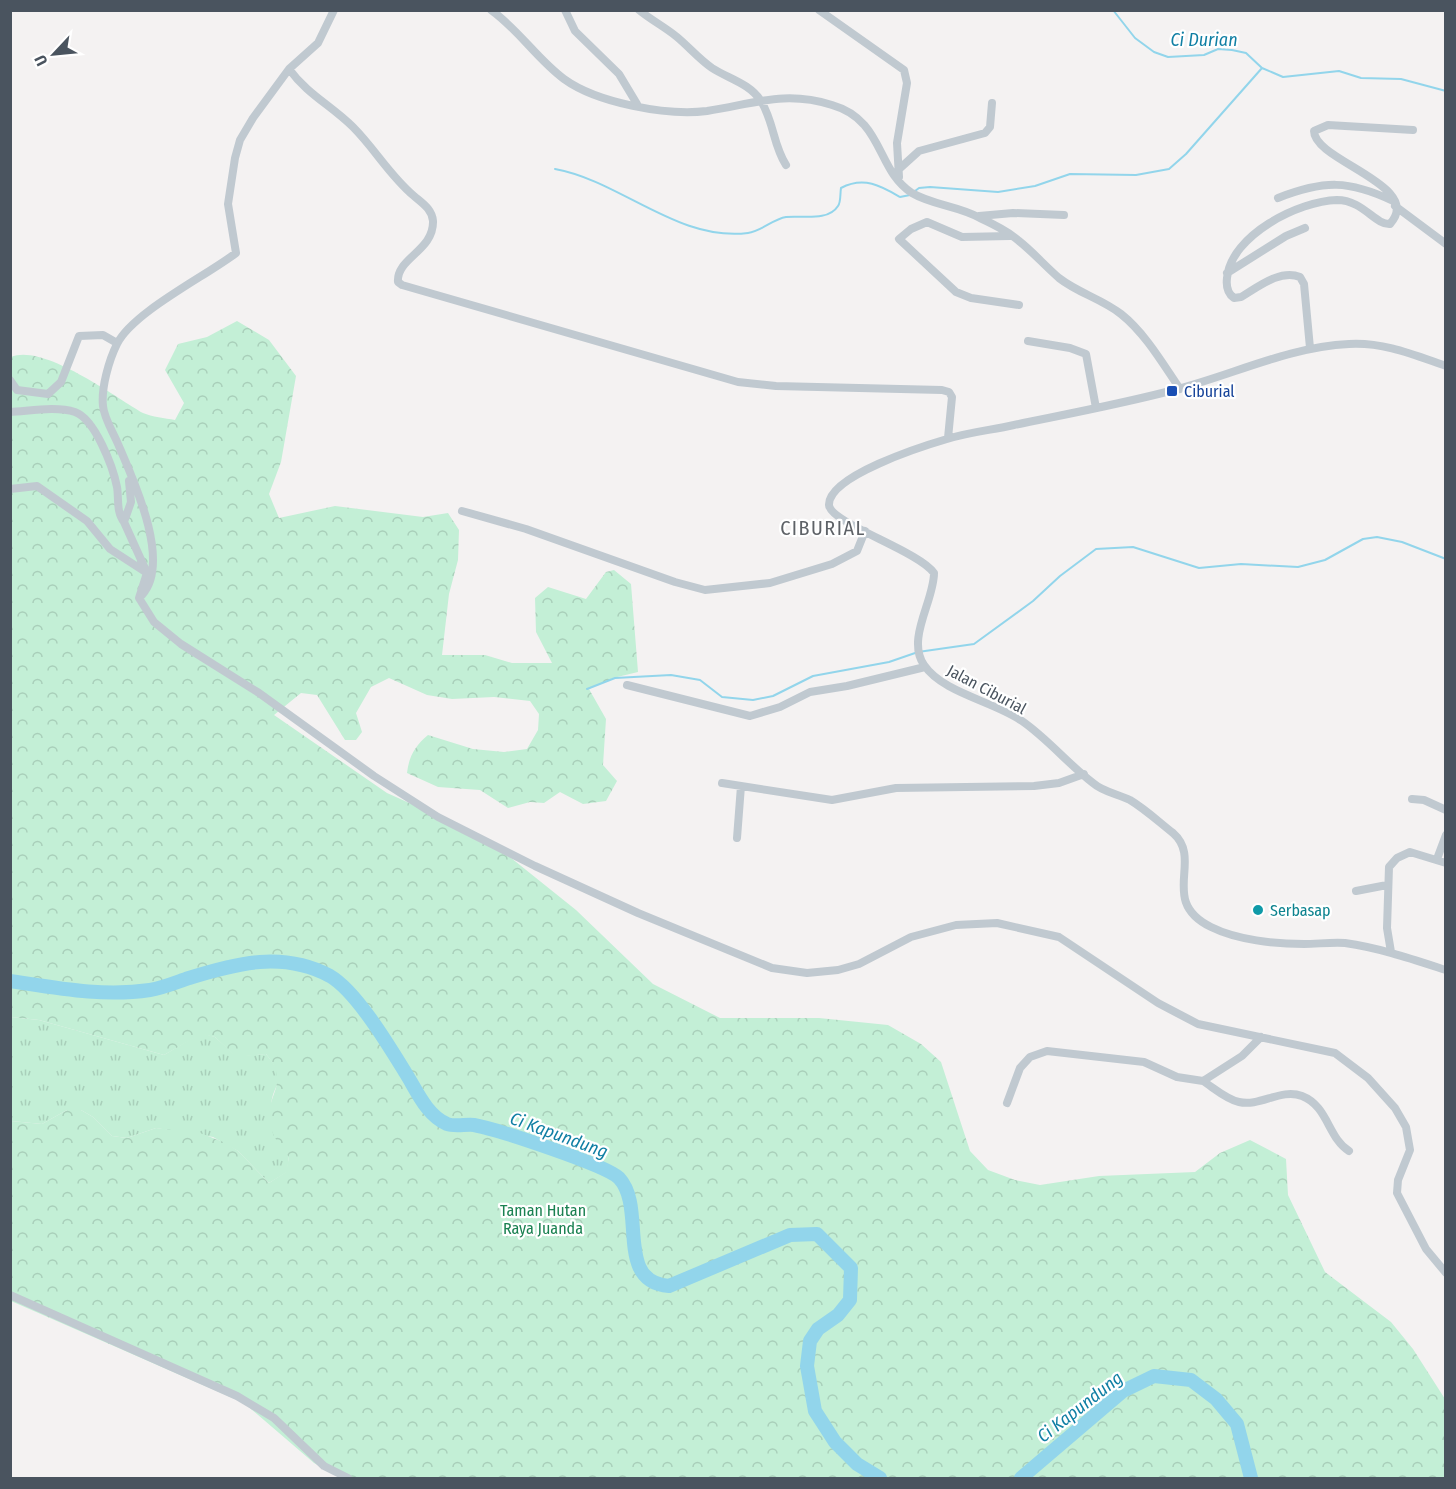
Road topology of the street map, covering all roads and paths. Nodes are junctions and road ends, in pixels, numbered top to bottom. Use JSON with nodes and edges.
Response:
{"nodes":[{"id":1,"x":334,"y":10,"type":"edge"},
{"id":2,"x":491,"y":10,"type":"edge"},
{"id":3,"x":565,"y":10,"type":"edge"},
{"id":4,"x":639,"y":10,"type":"edge"},
{"id":5,"x":819,"y":10,"type":"edge"},
{"id":6,"x":289,"y":69,"type":"junction"},
{"id":7,"x":760,"y":100,"type":"junction"},
{"id":8,"x":992,"y":103,"type":"dead end"},
{"id":9,"x":637,"y":104,"type":"junction"},
{"id":10,"x":1413,"y":130,"type":"dead end"},
{"id":11,"x":786,"y":165,"type":"dead end"},
{"id":12,"x":898,"y":171,"type":"junction"},
{"id":13,"x":900,"y":182,"type":"junction"},
{"id":14,"x":1278,"y":198,"type":"dead end"},
{"id":15,"x":1394,"y":204,"type":"junction"},
{"id":16,"x":978,"y":216,"type":"junction"},
{"id":17,"x":1064,"y":216,"type":"dead end"},
{"id":18,"x":1305,"y":228,"type":"dead end"},
{"id":19,"x":1011,"y":236,"type":"junction"},
{"id":20,"x":1446,"y":244,"type":"edge"},
{"id":21,"x":1227,"y":273,"type":"junction"},
{"id":22,"x":1019,"y":305,"type":"dead end"},
{"id":23,"x":1028,"y":341,"type":"dead end"},
{"id":24,"x":117,"y":343,"type":"junction"},
{"id":25,"x":1310,"y":348,"type":"junction"},
{"id":26,"x":1446,"y":366,"type":"edge"},
{"id":27,"x":10,"y":380,"type":"edge"},
{"id":28,"x":1180,"y":388,"type":"junction"},
{"id":29,"x":1095,"y":408,"type":"junction"},
{"id":30,"x":10,"y":412,"type":"edge"},
{"id":31,"x":948,"y":438,"type":"junction"},
{"id":32,"x":129,"y":470,"type":"junction"},
{"id":33,"x":10,"y":489,"type":"edge"},
{"id":34,"x":462,"y":511,"type":"dead end"},
{"id":35,"x":124,"y":522,"type":"junction"},
{"id":36,"x":865,"y":531,"type":"junction"},
{"id":37,"x":147,"y":573,"type":"junction"},
{"id":38,"x":139,"y":598,"type":"junction"},
{"id":39,"x":925,"y":667,"type":"junction"},
{"id":40,"x":627,"y":685,"type":"dead end"},
{"id":41,"x":1084,"y":774,"type":"junction"},
{"id":42,"x":722,"y":783,"type":"dead end"},
{"id":43,"x":741,"y":786,"type":"junction"},
{"id":44,"x":1412,"y":799,"type":"dead end"},
{"id":45,"x":1446,"y":810,"type":"edge"},
{"id":46,"x":1446,"y":835,"type":"edge"},
{"id":47,"x":737,"y":838,"type":"dead end"},
{"id":48,"x":1437,"y":859,"type":"junction"},
{"id":49,"x":1446,"y":863,"type":"edge"},
{"id":50,"x":1387,"y":885,"type":"junction"},
{"id":51,"x":1356,"y":891,"type":"dead end"},
{"id":52,"x":1391,"y":952,"type":"junction"},
{"id":53,"x":1446,"y":970,"type":"edge"},
{"id":54,"x":1261,"y":1036,"type":"junction"},
{"id":55,"x":1203,"y":1081,"type":"junction"},
{"id":56,"x":1007,"y":1103,"type":"dead end"},
{"id":57,"x":1349,"y":1150,"type":"dead end"},
{"id":58,"x":1446,"y":1273,"type":"edge"},
{"id":59,"x":10,"y":1295,"type":"edge"},
{"id":60,"x":348,"y":1479,"type":"edge"}],
"edges":[{"from":1,"to":6,"type":"street"},
{"from":2,"to":9,"type":"street"},
{"from":3,"to":9,"type":"street"},
{"from":4,"to":7,"type":"street"},
{"from":5,"to":12,"type":"street"},
{"from":6,"to":24,"type":"street"},
{"from":6,"to":31,"type":"street"},
{"from":7,"to":9,"type":"street"},
{"from":7,"to":11,"type":"street"},
{"from":7,"to":13,"type":"street"},
{"from":8,"to":12,"type":"street"},
{"from":10,"to":15,"type":"street"},
{"from":12,"to":13,"type":"street"},
{"from":13,"to":16,"type":"street"},
{"from":14,"to":15,"type":"street"},
{"from":15,"to":20,"type":"street"},
{"from":15,"to":21,"type":"street"},
{"from":16,"to":17,"type":"street"},
{"from":16,"to":19,"type":"street"},
{"from":18,"to":21,"type":"street"},
{"from":19,"to":22,"type":"street"},
{"from":19,"to":28,"type":"street"},
{"from":21,"to":25,"type":"street"},
{"from":23,"to":29,"type":"street"},
{"from":24,"to":27,"type":"street"},
{"from":24,"to":32,"type":"street"},
{"from":25,"to":26,"type":"street","name":"Jalan Ciburial"},
{"from":25,"to":28,"type":"street","name":"Jalan Ciburial"},
{"from":28,"to":29,"type":"street","name":"Jalan Ciburial"},
{"from":29,"to":31,"type":"street","name":"Jalan Ciburial"},
{"from":30,"to":35,"type":"street"},
{"from":31,"to":36,"type":"street","name":"Jalan Ciburial"},
{"from":32,"to":35,"type":"street"},
{"from":32,"to":38,"type":"street"},
{"from":33,"to":37,"type":"street"},
{"from":34,"to":36,"type":"street"},
{"from":35,"to":37,"type":"street"},
{"from":36,"to":39,"type":"street","name":"Jalan Ciburial"},
{"from":37,"to":38,"type":"street"},
{"from":38,"to":54,"type":"street"},
{"from":39,"to":40,"type":"street"},
{"from":39,"to":41,"type":"street","name":"Jalan Ciburial"},
{"from":41,"to":43,"type":"street"},
{"from":41,"to":52,"type":"street","name":"Jalan Ciburial"},
{"from":42,"to":43,"type":"street"},
{"from":43,"to":47,"type":"street"},
{"from":44,"to":45,"type":"street"},
{"from":46,"to":48,"type":"street"},
{"from":48,"to":49,"type":"street"},
{"from":48,"to":50,"type":"street"},
{"from":50,"to":51,"type":"street"},
{"from":50,"to":52,"type":"street"},
{"from":52,"to":53,"type":"street","name":"Jalan Ciburial"},
{"from":54,"to":55,"type":"street"},
{"from":54,"to":58,"type":"street"},
{"from":55,"to":56,"type":"street"},
{"from":55,"to":57,"type":"street"},
{"from":59,"to":60,"type":"street"}]}
